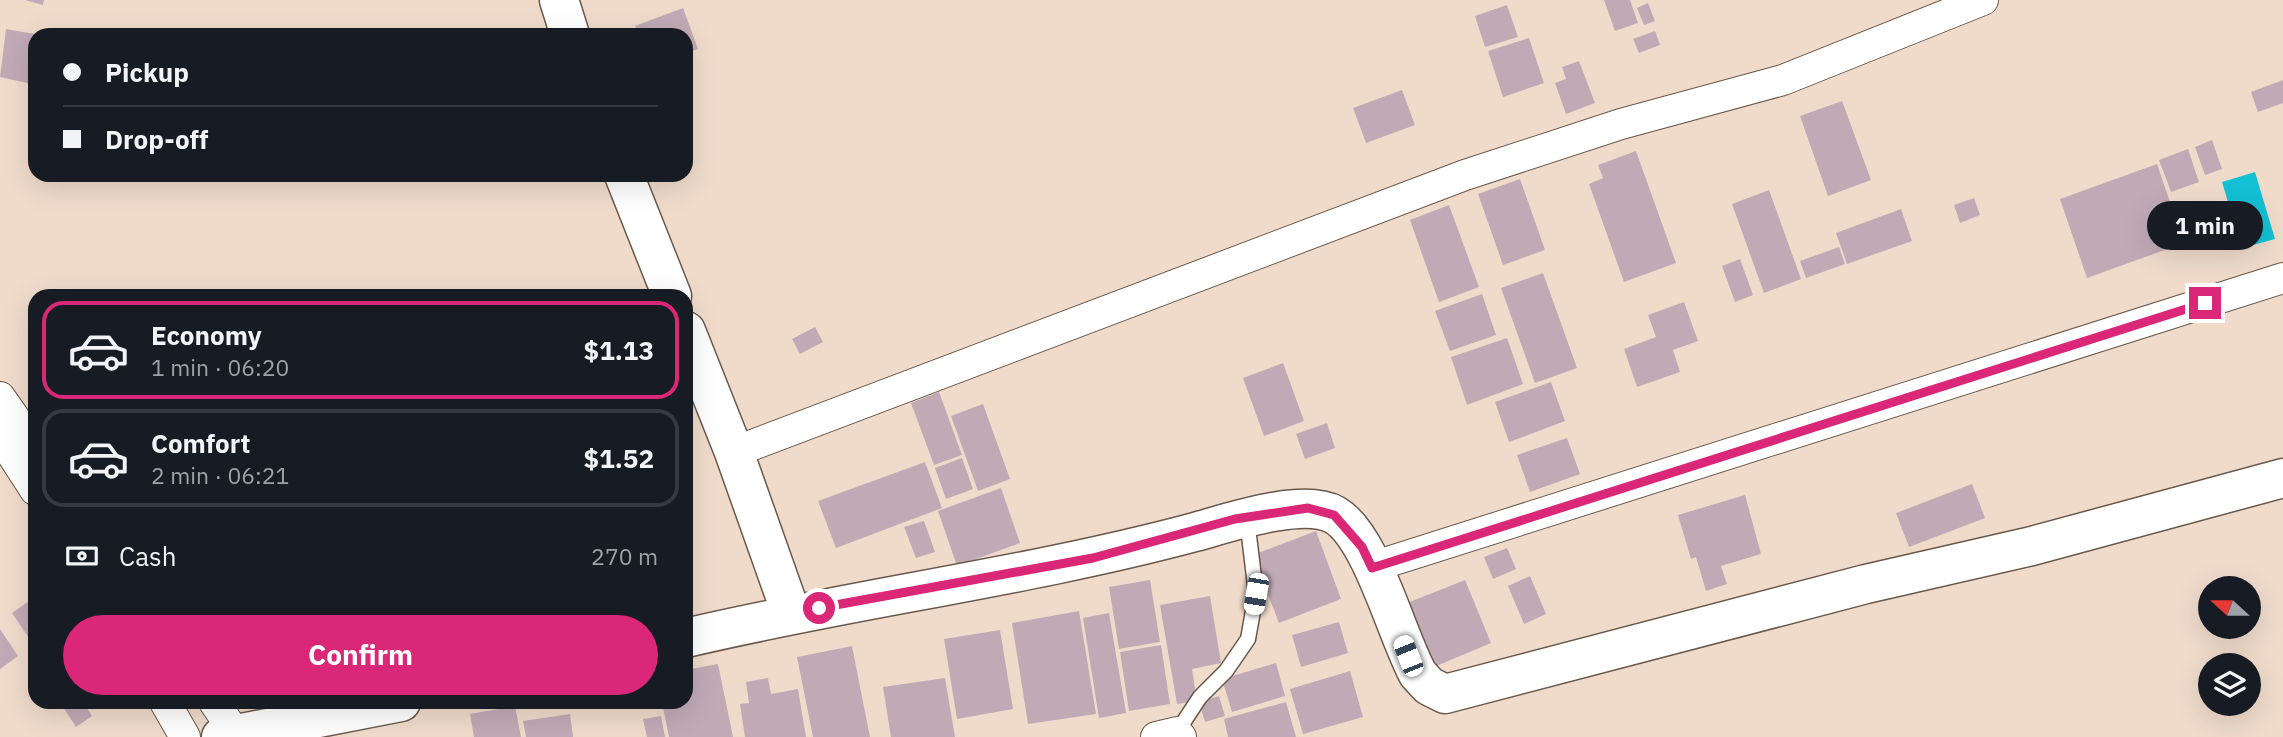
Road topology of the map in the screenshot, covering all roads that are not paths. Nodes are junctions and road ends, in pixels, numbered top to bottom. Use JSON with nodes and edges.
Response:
{"nodes":[{"id":1,"x":559,"y":0,"type":"edge"},
{"id":2,"x":1983,"y":0,"type":"edge"},
{"id":3,"x":568,"y":28,"type":"edge"},
{"id":4,"x":627,"y":182,"type":"edge"},
{"id":5,"x":2283,"y":278,"type":"edge"},
{"id":6,"x":669,"y":289,"type":"edge"},
{"id":7,"x":693,"y":349,"type":"edge"},
{"id":8,"x":0,"y":397,"type":"edge"},
{"id":9,"x":0,"y":436,"type":"edge"},
{"id":10,"x":28,"y":437,"type":"edge"},
{"id":11,"x":734,"y":452,"type":"junction"},
{"id":12,"x":2283,"y":478,"type":"edge"},
{"id":13,"x":28,"y":479,"type":"edge"},
{"id":14,"x":1247,"y":518,"type":"junction"},
{"id":15,"x":1372,"y":568,"type":"junction"},
{"id":16,"x":791,"y":613,"type":"junction"},
{"id":17,"x":693,"y":636,"type":"edge"},
{"id":18,"x":169,"y":709,"type":"edge"},
{"id":19,"x":217,"y":709,"type":"edge"},
{"id":20,"x":364,"y":709,"type":"edge"},
{"id":21,"x":228,"y":735,"type":"edge"},
{"id":22,"x":1171,"y":735,"type":"edge"},
{"id":23,"x":185,"y":737,"type":"edge"}],
"edges":[{"from":1,"to":3,"type":"street"},
{"from":2,"to":11,"type":"street"},
{"from":4,"to":6,"type":"street"},
{"from":5,"to":15,"type":"street"},
{"from":7,"to":11,"type":"street"},
{"from":8,"to":10,"type":"street"},
{"from":9,"to":13,"type":"street"},
{"from":11,"to":16,"type":"street"},
{"from":12,"to":15,"type":"street"},
{"from":14,"to":15,"type":"street"},
{"from":14,"to":16,"type":"street"},
{"from":14,"to":22,"type":"lane"},
{"from":16,"to":17,"type":"street"},
{"from":18,"to":23,"type":"street"},
{"from":19,"to":21,"type":"street"},
{"from":20,"to":21,"type":"street"}]}
